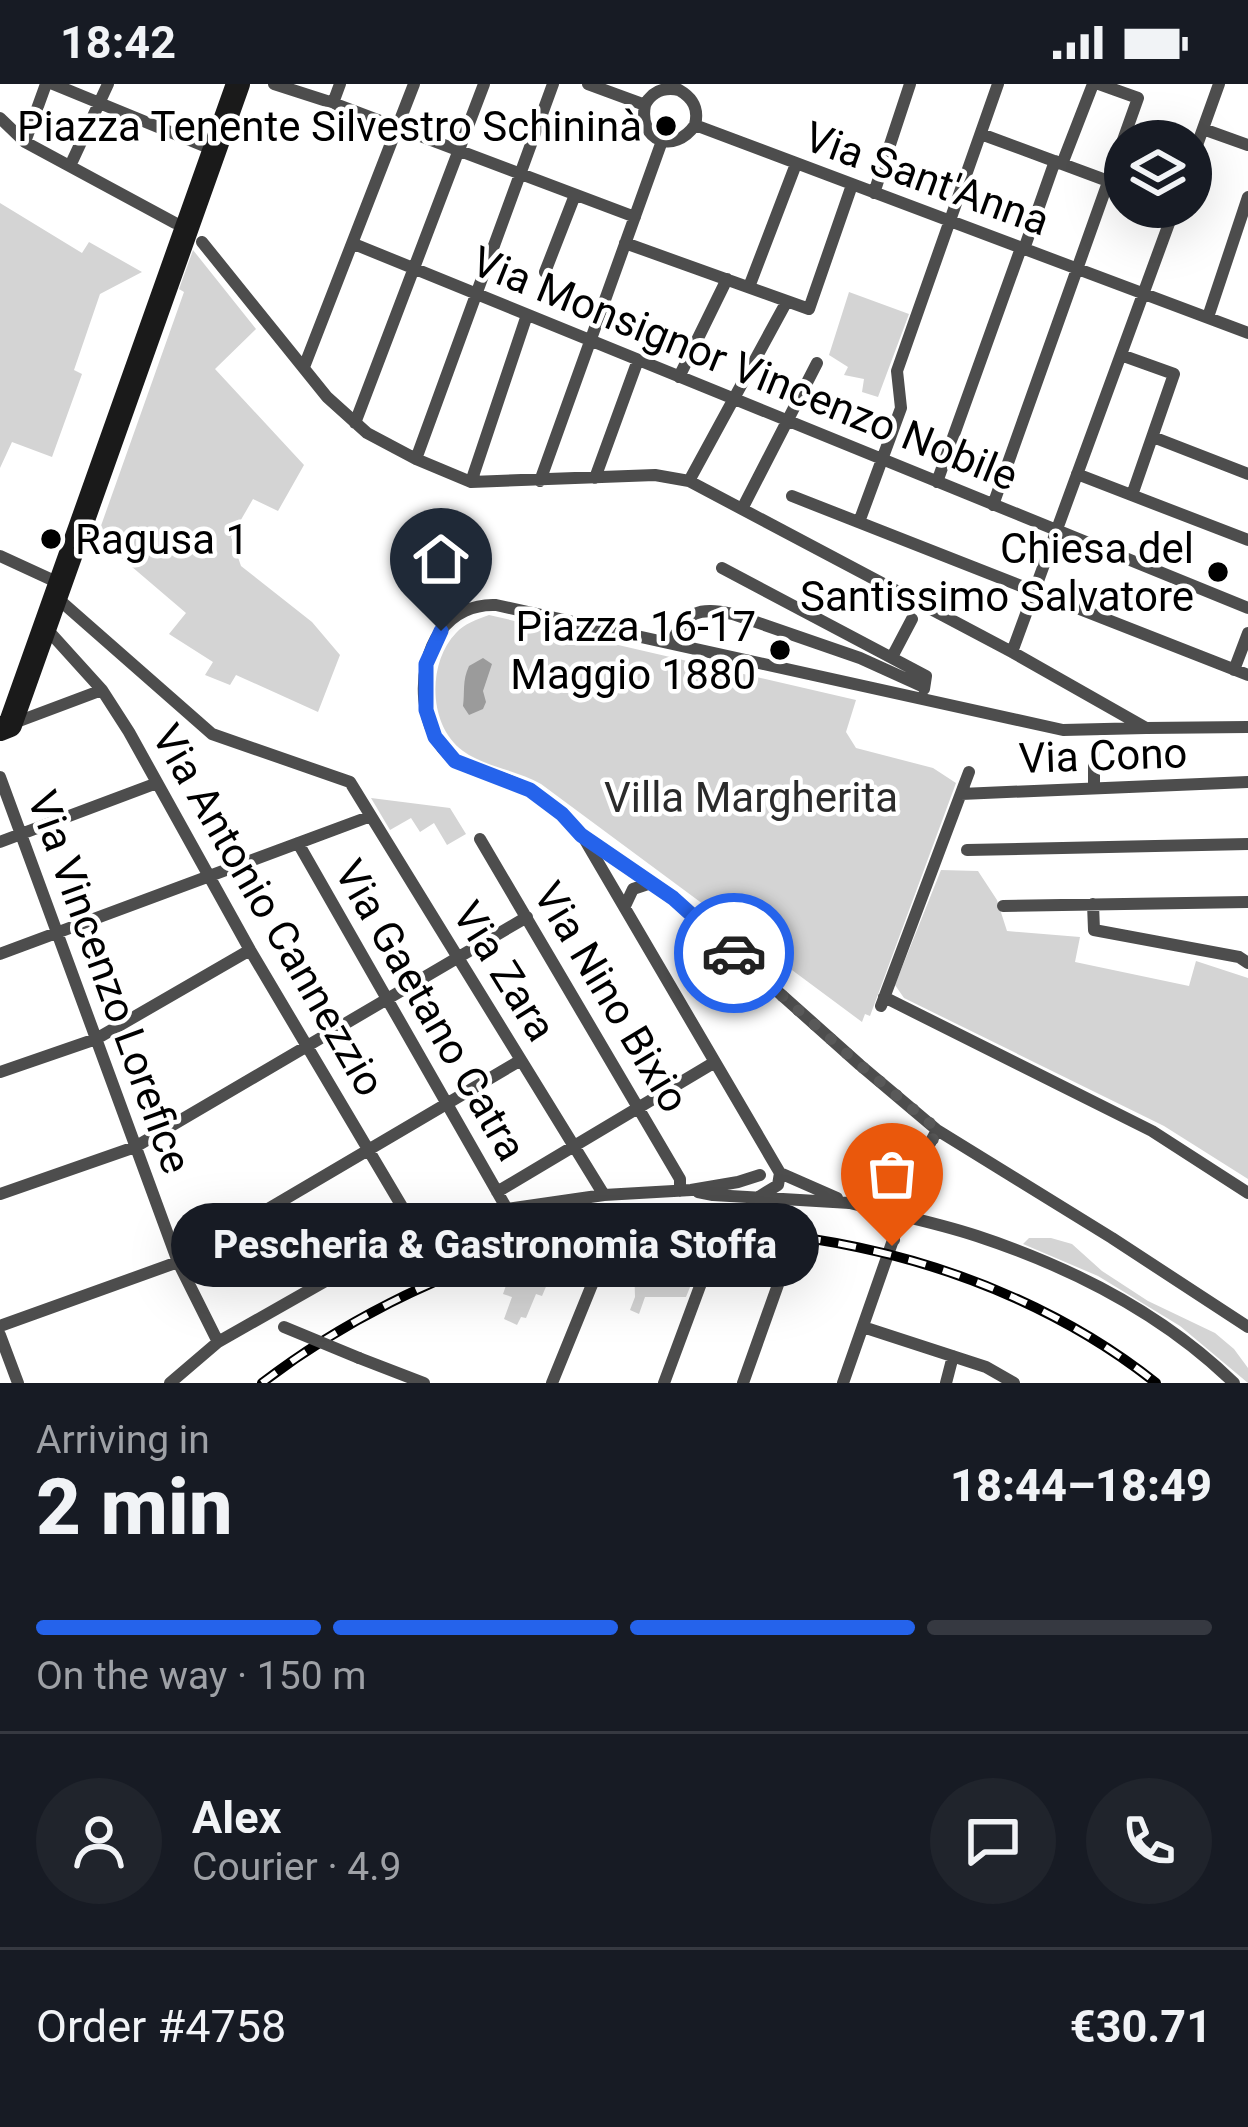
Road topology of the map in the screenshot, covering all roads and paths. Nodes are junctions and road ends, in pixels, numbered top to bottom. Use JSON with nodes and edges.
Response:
{"nodes":[{"id":1,"x":50,"y":84,"type":"edge"},
{"id":2,"x":108,"y":84,"type":"edge"},
{"id":3,"x":238,"y":84,"type":"edge"},
{"id":4,"x":274,"y":84,"type":"edge"},
{"id":5,"x":340,"y":84,"type":"edge"},
{"id":6,"x":414,"y":84,"type":"edge"},
{"id":7,"x":484,"y":84,"type":"edge"},
{"id":8,"x":553,"y":84,"type":"edge"},
{"id":9,"x":588,"y":84,"type":"edge"},
{"id":10,"x":910,"y":84,"type":"edge"},
{"id":11,"x":998,"y":84,"type":"edge"},
{"id":12,"x":1096,"y":84,"type":"edge"},
{"id":13,"x":1220,"y":84,"type":"edge"},
{"id":14,"x":680,"y":87,"type":"edge"},
{"id":15,"x":100,"y":101,"type":"junction"},
{"id":16,"x":333,"y":103,"type":"junction"},
{"id":17,"x":645,"y":105,"type":"junction"},
{"id":18,"x":0,"y":118,"type":"edge"},
{"id":19,"x":1130,"y":120,"type":"edge"},
{"id":20,"x":1206,"y":120,"type":"edge"},
{"id":21,"x":694,"y":125,"type":"junction"},
{"id":22,"x":398,"y":128,"type":"junction"},
{"id":23,"x":1212,"y":132,"type":"edge"},
{"id":24,"x":981,"y":134,"type":"junction"},
{"id":25,"x":662,"y":141,"type":"junction"},
{"id":26,"x":25,"y":142,"type":"junction"},
{"id":27,"x":1248,"y":146,"type":"edge"},
{"id":28,"x":214,"y":150,"type":"junction"},
{"id":29,"x":459,"y":151,"type":"junction"},
{"id":30,"x":1058,"y":162,"type":"junction"},
{"id":31,"x":796,"y":164,"type":"junction"},
{"id":32,"x":70,"y":166,"type":"junction"},
{"id":33,"x":520,"y":174,"type":"junction"},
{"id":34,"x":1104,"y":179,"type":"edge"},
{"id":35,"x":852,"y":185,"type":"junction"},
{"id":36,"x":1104,"y":192,"type":"edge"},
{"id":37,"x":874,"y":193,"type":"junction"},
{"id":38,"x":575,"y":195,"type":"junction"},
{"id":39,"x":1248,"y":197,"type":"edge"},
{"id":40,"x":634,"y":217,"type":"junction"},
{"id":41,"x":950,"y":221,"type":"junction"},
{"id":42,"x":176,"y":223,"type":"dead end"},
{"id":43,"x":1166,"y":228,"type":"edge"},
{"id":44,"x":202,"y":242,"type":"dead end"},
{"id":45,"x":626,"y":243,"type":"junction"},
{"id":46,"x":354,"y":244,"type":"junction"},
{"id":47,"x":1023,"y":248,"type":"junction"},
{"id":48,"x":1230,"y":252,"type":"junction"},
{"id":49,"x":1248,"y":258,"type":"edge"},
{"id":50,"x":414,"y":268,"type":"junction"},
{"id":51,"x":1077,"y":268,"type":"junction"},
{"id":52,"x":545,"y":272,"type":"dead end"},
{"id":53,"x":727,"y":279,"type":"junction"},
{"id":54,"x":748,"y":287,"type":"junction"},
{"id":55,"x":1143,"y":293,"type":"junction"},
{"id":56,"x":476,"y":294,"type":"junction"},
{"id":57,"x":787,"y":301,"type":"junction"},
{"id":58,"x":527,"y":315,"type":"junction"},
{"id":59,"x":1208,"y":317,"type":"junction"},
{"id":60,"x":1248,"y":333,"type":"edge"},
{"id":61,"x":590,"y":340,"type":"junction"},
{"id":62,"x":1120,"y":355,"type":"junction"},
{"id":63,"x":638,"y":360,"type":"junction"},
{"id":64,"x":818,"y":362,"type":"dead end"},
{"id":65,"x":304,"y":367,"type":"junction"},
{"id":66,"x":679,"y":377,"type":"junction"},
{"id":67,"x":733,"y":399,"type":"junction"},
{"id":68,"x":787,"y":421,"type":"junction"},
{"id":69,"x":355,"y":423,"type":"junction"},
{"id":70,"x":1153,"y":437,"type":"junction"},
{"id":71,"x":416,"y":459,"type":"junction"},
{"id":72,"x":882,"y":460,"type":"junction"},
{"id":73,"x":1077,"y":474,"type":"junction"},
{"id":74,"x":1248,"y":474,"type":"edge"},
{"id":75,"x":596,"y":478,"type":"junction"},
{"id":76,"x":540,"y":481,"type":"junction"},
{"id":77,"x":689,"y":481,"type":"junction"},
{"id":78,"x":471,"y":482,"type":"junction"},
{"id":79,"x":937,"y":482,"type":"junction"},
{"id":80,"x":1132,"y":495,"type":"junction"},
{"id":81,"x":792,"y":496,"type":"dead end"},
{"id":82,"x":993,"y":505,"type":"junction"},
{"id":83,"x":742,"y":509,"type":"junction"},
{"id":84,"x":859,"y":522,"type":"junction"},
{"id":85,"x":1056,"y":531,"type":"junction"},
{"id":86,"x":1248,"y":540,"type":"edge"},
{"id":87,"x":0,"y":556,"type":"edge"},
{"id":88,"x":722,"y":568,"type":"dead end"},
{"id":89,"x":59,"y":590,"type":"junction"},
{"id":90,"x":1034,"y":591,"type":"junction"},
{"id":91,"x":1247,"y":607,"type":"edge"},
{"id":92,"x":912,"y":620,"type":"dead end"},
{"id":93,"x":45,"y":627,"type":"junction"},
{"id":94,"x":1248,"y":633,"type":"edge"},
{"id":95,"x":666,"y":642,"type":"junction"},
{"id":96,"x":1012,"y":652,"type":"junction"},
{"id":97,"x":892,"y":657,"type":"junction"},
{"id":98,"x":1241,"y":672,"type":"edge"},
{"id":99,"x":103,"y":690,"type":"junction"},
{"id":100,"x":923,"y":692,"type":"junction"},
{"id":101,"x":1111,"y":708,"type":"junction"},
{"id":102,"x":4,"y":726,"type":"edge"},
{"id":103,"x":1248,"y":727,"type":"edge"},
{"id":104,"x":1146,"y":728,"type":"junction"},
{"id":105,"x":1100,"y":729,"type":"junction"},
{"id":106,"x":1094,"y":750,"type":"dead end"},
{"id":107,"x":969,"y":772,"type":"dead end"},
{"id":108,"x":0,"y":777,"type":"edge"},
{"id":109,"x":157,"y":782,"type":"junction"},
{"id":110,"x":1248,"y":782,"type":"edge"},
{"id":111,"x":1094,"y":788,"type":"junction"},
{"id":112,"x":961,"y":794,"type":"junction"},
{"id":113,"x":371,"y":816,"type":"junction"},
{"id":114,"x":21,"y":834,"type":"junction"},
{"id":115,"x":581,"y":835,"type":"junction"},
{"id":116,"x":480,"y":839,"type":"dead end"},
{"id":117,"x":0,"y":842,"type":"edge"},
{"id":118,"x":298,"y":843,"type":"junction"},
{"id":119,"x":1248,"y":844,"type":"edge"},
{"id":120,"x":968,"y":850,"type":"dead end"},
{"id":121,"x":209,"y":876,"type":"junction"},
{"id":122,"x":651,"y":884,"type":"junction"},
{"id":123,"x":1248,"y":902,"type":"edge"},
{"id":124,"x":1093,"y":904,"type":"junction"},
{"id":125,"x":625,"y":906,"type":"junction"},
{"id":126,"x":1003,"y":906,"type":"dead end"},
{"id":127,"x":527,"y":917,"type":"junction"},
{"id":128,"x":57,"y":933,"type":"junction"},
{"id":129,"x":1248,"y":940,"type":"edge"},
{"id":130,"x":250,"y":950,"type":"junction"},
{"id":131,"x":0,"y":954,"type":"edge"},
{"id":132,"x":458,"y":958,"type":"junction"},
{"id":133,"x":1243,"y":960,"type":"edge"},
{"id":134,"x":387,"y":1000,"type":"junction"},
{"id":135,"x":96,"y":1039,"type":"junction"},
{"id":136,"x":308,"y":1046,"type":"junction"},
{"id":137,"x":521,"y":1060,"type":"junction"},
{"id":138,"x":715,"y":1062,"type":"junction"},
{"id":139,"x":0,"y":1072,"type":"edge"},
{"id":140,"x":447,"y":1104,"type":"junction"},
{"id":141,"x":639,"y":1108,"type":"junction"},
{"id":142,"x":938,"y":1130,"type":"junction"},
{"id":143,"x":135,"y":1147,"type":"junction"},
{"id":144,"x":574,"y":1147,"type":"junction"},
{"id":145,"x":369,"y":1150,"type":"junction"},
{"id":146,"x":768,"y":1182,"type":"junction"},
{"id":147,"x":686,"y":1191,"type":"junction"},
{"id":148,"x":497,"y":1192,"type":"junction"},
{"id":149,"x":1248,"y":1193,"type":"edge"},
{"id":150,"x":0,"y":1194,"type":"edge"},
{"id":151,"x":604,"y":1195,"type":"junction"},
{"id":152,"x":850,"y":1203,"type":"junction"},
{"id":153,"x":507,"y":1210,"type":"junction"},
{"id":154,"x":420,"y":1237,"type":"junction"},
{"id":155,"x":602,"y":1260,"type":"dead end"},
{"id":156,"x":178,"y":1262,"type":"junction"},
{"id":157,"x":785,"y":1264,"type":"dead end"},
{"id":158,"x":703,"y":1277,"type":"dead end"},
{"id":159,"x":261,"y":1317,"type":"junction"},
{"id":160,"x":1248,"y":1327,"type":"edge"},
{"id":161,"x":863,"y":1328,"type":"junction"},
{"id":162,"x":0,"y":1331,"type":"edge"},
{"id":163,"x":218,"y":1342,"type":"junction"},
{"id":164,"x":953,"y":1356,"type":"junction"},
{"id":165,"x":18,"y":1383,"type":"edge"},
{"id":166,"x":170,"y":1383,"type":"edge"},
{"id":167,"x":424,"y":1383,"type":"edge"},
{"id":168,"x":552,"y":1383,"type":"edge"},
{"id":169,"x":664,"y":1383,"type":"edge"},
{"id":170,"x":742,"y":1383,"type":"edge"},
{"id":171,"x":843,"y":1383,"type":"edge"},
{"id":172,"x":946,"y":1383,"type":"edge"},
{"id":173,"x":1014,"y":1383,"type":"edge"},
{"id":174,"x":1234,"y":1383,"type":"edge"}],
"edges":[{"from":1,"to":15,"type":"street"},
{"from":1,"to":26,"type":"street"},
{"from":2,"to":15,"type":"street"},
{"from":3,"to":28,"type":"main road"},
{"from":4,"to":16,"type":"street"},
{"from":5,"to":16,"type":"street"},
{"from":6,"to":22,"type":"street"},
{"from":7,"to":29,"type":"street"},
{"from":8,"to":33,"type":"street"},
{"from":9,"to":17,"type":"street"},
{"from":10,"to":37,"type":"street"},
{"from":11,"to":24,"type":"street"},
{"from":12,"to":19,"type":"street"},
{"from":12,"to":30,"type":"street"},
{"from":13,"to":20,"type":"street"},
{"from":14,"to":17,"type":"street"},
{"from":14,"to":21,"type":"street"},
{"from":15,"to":28,"type":"street"},
{"from":15,"to":32,"type":"street"},
{"from":16,"to":22,"type":"street"},
{"from":17,"to":25,"type":"street"},
{"from":18,"to":26,"type":"street"},
{"from":21,"to":25,"type":"street"},
{"from":21,"to":31,"type":"street","name":"Via Sant'Anna"},
{"from":22,"to":29,"type":"street"},
{"from":22,"to":46,"type":"street"},
{"from":23,"to":27,"type":"street"},
{"from":24,"to":30,"type":"street"},
{"from":24,"to":41,"type":"street"},
{"from":25,"to":40,"type":"street"},
{"from":26,"to":32,"type":"street"},
{"from":28,"to":89,"type":"main road"},
{"from":29,"to":33,"type":"street"},
{"from":29,"to":50,"type":"street"},
{"from":30,"to":34,"type":"street"},
{"from":30,"to":47,"type":"street"},
{"from":31,"to":35,"type":"street","name":"Via Sant'Anna"},
{"from":31,"to":54,"type":"street"},
{"from":32,"to":42,"type":"street"},
{"from":33,"to":38,"type":"street"},
{"from":33,"to":56,"type":"street"},
{"from":35,"to":37,"type":"street","name":"Via Sant'Anna"},
{"from":35,"to":57,"type":"street"},
{"from":36,"to":51,"type":"street"},
{"from":37,"to":41,"type":"street","name":"Via Sant'Anna"},
{"from":38,"to":40,"type":"street"},
{"from":38,"to":52,"type":"street"},
{"from":39,"to":48,"type":"street"},
{"from":40,"to":45,"type":"street"},
{"from":41,"to":47,"type":"street","name":"Via Sant'Anna"},
{"from":41,"to":72,"type":"street"},
{"from":43,"to":55,"type":"street"},
{"from":44,"to":65,"type":"street"},
{"from":45,"to":53,"type":"street"},
{"from":45,"to":61,"type":"street"},
{"from":46,"to":50,"type":"street","name":"Via Monsignor Vincenzo Nobile"},
{"from":46,"to":65,"type":"street"},
{"from":47,"to":51,"type":"street","name":"Via Sant'Anna"},
{"from":47,"to":79,"type":"street"},
{"from":48,"to":49,"type":"street"},
{"from":48,"to":59,"type":"street"},
{"from":50,"to":56,"type":"street","name":"Via Monsignor Vincenzo Nobile"},
{"from":50,"to":69,"type":"street"},
{"from":51,"to":55,"type":"street","name":"Via Sant'Anna"},
{"from":51,"to":82,"type":"street"},
{"from":53,"to":54,"type":"street"},
{"from":53,"to":66,"type":"street"},
{"from":54,"to":57,"type":"street"},
{"from":55,"to":59,"type":"street","name":"Via Sant'Anna"},
{"from":55,"to":62,"type":"street"},
{"from":56,"to":58,"type":"street","name":"Via Monsignor Vincenzo Nobile"},
{"from":56,"to":71,"type":"street"},
{"from":57,"to":67,"type":"street"},
{"from":58,"to":61,"type":"street","name":"Via Monsignor Vincenzo Nobile"},
{"from":58,"to":78,"type":"street"},
{"from":59,"to":60,"type":"street","name":"Via Sant'Anna"},
{"from":61,"to":63,"type":"street","name":"Via Monsignor Vincenzo Nobile"},
{"from":61,"to":76,"type":"street"},
{"from":62,"to":70,"type":"street"},
{"from":62,"to":73,"type":"street"},
{"from":63,"to":66,"type":"street","name":"Via Monsignor Vincenzo Nobile"},
{"from":63,"to":75,"type":"street"},
{"from":64,"to":68,"type":"street"},
{"from":65,"to":69,"type":"street"},
{"from":66,"to":67,"type":"street","name":"Via Monsignor Vincenzo Nobile"},
{"from":67,"to":68,"type":"street","name":"Via Monsignor Vincenzo Nobile"},
{"from":67,"to":77,"type":"street"},
{"from":68,"to":72,"type":"street","name":"Via Monsignor Vincenzo Nobile"},
{"from":68,"to":83,"type":"street"},
{"from":69,"to":71,"type":"street"},
{"from":70,"to":74,"type":"street"},
{"from":70,"to":80,"type":"street"},
{"from":71,"to":78,"type":"street"},
{"from":72,"to":79,"type":"street","name":"Via Monsignor Vincenzo Nobile"},
{"from":72,"to":84,"type":"street"},
{"from":73,"to":80,"type":"street"},
{"from":73,"to":85,"type":"street"},
{"from":75,"to":76,"type":"street"},
{"from":75,"to":77,"type":"street"},
{"from":76,"to":78,"type":"street"},
{"from":77,"to":83,"type":"street"},
{"from":79,"to":82,"type":"street","name":"Via Monsignor Vincenzo Nobile"},
{"from":80,"to":86,"type":"street"},
{"from":81,"to":84,"type":"street"},
{"from":82,"to":85,"type":"street","name":"Via Monsignor Vincenzo Nobile"},
{"from":83,"to":96,"type":"street"},
{"from":84,"to":90,"type":"street"},
{"from":85,"to":90,"type":"street"},
{"from":85,"to":91,"type":"street","name":"Via Monsignor Vincenzo Nobile"},
{"from":87,"to":89,"type":"street"},
{"from":88,"to":97,"type":"street"},
{"from":89,"to":93,"type":"main road"},
{"from":89,"to":113,"type":"street","name":"Via Zara"},
{"from":90,"to":96,"type":"street"},
{"from":90,"to":98,"type":"street"},
{"from":92,"to":97,"type":"street"},
{"from":93,"to":99,"type":"street","name":"Via Antonio Cannezzio"},
{"from":93,"to":102,"type":"main road"},
{"from":94,"to":98,"type":"street"},
{"from":95,"to":100,"type":"street"},
{"from":95,"to":100,"type":"street"},
{"from":95,"to":115,"type":"street"},
{"from":96,"to":101,"type":"street"},
{"from":97,"to":100,"type":"street"},
{"from":99,"to":102,"type":"street"},
{"from":99,"to":109,"type":"street","name":"Via Antonio Cannezzio"},
{"from":100,"to":105,"type":"street"},
{"from":101,"to":104,"type":"street"},
{"from":101,"to":105,"type":"street"},
{"from":103,"to":104,"type":"street"},
{"from":104,"to":105,"type":"street"},
{"from":106,"to":111,"type":"street"},
{"from":107,"to":112,"type":"street"},
{"from":108,"to":114,"type":"street","name":"Via Vincenzo Lorefice"},
{"from":109,"to":114,"type":"street"},
{"from":109,"to":121,"type":"street","name":"Via Antonio Cannezzio"},
{"from":110,"to":111,"type":"street","name":"Via Cono"},
{"from":111,"to":112,"type":"street","name":"Via Cono"},
{"from":112,"to":149,"type":"street"},
{"from":113,"to":118,"type":"street"},
{"from":113,"to":132,"type":"street","name":"Via Zara"},
{"from":114,"to":117,"type":"street"},
{"from":114,"to":128,"type":"street","name":"Via Vincenzo Lorefice"},
{"from":115,"to":122,"type":"street"},
{"from":115,"to":125,"type":"street"},
{"from":116,"to":127,"type":"street","name":"Via Nino Bixio"},
{"from":118,"to":121,"type":"street"},
{"from":118,"to":134,"type":"street","name":"Via Gaetano Catra"},
{"from":119,"to":120,"type":"street"},
{"from":121,"to":128,"type":"street"},
{"from":121,"to":130,"type":"street","name":"Via Antonio Cannezzio"},
{"from":122,"to":125,"type":"street"},
{"from":122,"to":142,"type":"street"},
{"from":123,"to":124,"type":"street"},
{"from":124,"to":126,"type":"street"},
{"from":124,"to":133,"type":"street"},
{"from":125,"to":138,"type":"street"},
{"from":127,"to":132,"type":"street"},
{"from":127,"to":141,"type":"street","name":"Via Nino Bixio"},
{"from":128,"to":131,"type":"street"},
{"from":128,"to":135,"type":"street","name":"Via Vincenzo Lorefice"},
{"from":129,"to":133,"type":"street"},
{"from":130,"to":135,"type":"street"},
{"from":130,"to":136,"type":"street","name":"Via Antonio Cannezzio"},
{"from":132,"to":134,"type":"street"},
{"from":132,"to":137,"type":"street","name":"Via Zara"},
{"from":134,"to":136,"type":"street"},
{"from":134,"to":140,"type":"street","name":"Via Gaetano Catra"},
{"from":135,"to":139,"type":"street"},
{"from":135,"to":143,"type":"street","name":"Via Vincenzo Lorefice"},
{"from":136,"to":143,"type":"street"},
{"from":136,"to":145,"type":"street","name":"Via Antonio Cannezzio"},
{"from":137,"to":140,"type":"street"},
{"from":137,"to":144,"type":"street","name":"Via Zara"},
{"from":138,"to":141,"type":"street"},
{"from":138,"to":146,"type":"street"},
{"from":140,"to":145,"type":"street"},
{"from":140,"to":148,"type":"street","name":"Via Gaetano Catra"},
{"from":141,"to":144,"type":"street"},
{"from":141,"to":147,"type":"street","name":"Via Nino Bixio"},
{"from":142,"to":160,"type":"street"},
{"from":142,"to":161,"type":"street"},
{"from":143,"to":150,"type":"street"},
{"from":143,"to":156,"type":"street","name":"Via Vincenzo Lorefice"},
{"from":144,"to":148,"type":"street"},
{"from":144,"to":151,"type":"street","name":"Via Zara"},
{"from":145,"to":154,"type":"street","name":"Via Antonio Cannezzio"},
{"from":145,"to":156,"type":"street"},
{"from":146,"to":147,"type":"street"},
{"from":146,"to":147,"type":"street"},
{"from":146,"to":152,"type":"street"},
{"from":146,"to":152,"type":"street"},
{"from":147,"to":151,"type":"street"},
{"from":148,"to":153,"type":"street","name":"Via Gaetano Catra"},
{"from":151,"to":153,"type":"street"},
{"from":152,"to":174,"type":"street","bridge":true},
{"from":153,"to":154,"type":"street"},
{"from":154,"to":159,"type":"street"},
{"from":155,"to":168,"type":"street"},
{"from":156,"to":162,"type":"street"},
{"from":156,"to":163,"type":"street","name":"Via Vincenzo Lorefice"},
{"from":157,"to":170,"type":"street"},
{"from":158,"to":169,"type":"street"},
{"from":159,"to":163,"type":"street"},
{"from":159,"to":167,"type":"street","bridge":true},
{"from":161,"to":164,"type":"street"},
{"from":161,"to":171,"type":"street"},
{"from":162,"to":165,"type":"street"},
{"from":163,"to":166,"type":"street"},
{"from":164,"to":172,"type":"street"},
{"from":164,"to":173,"type":"street"}]}
